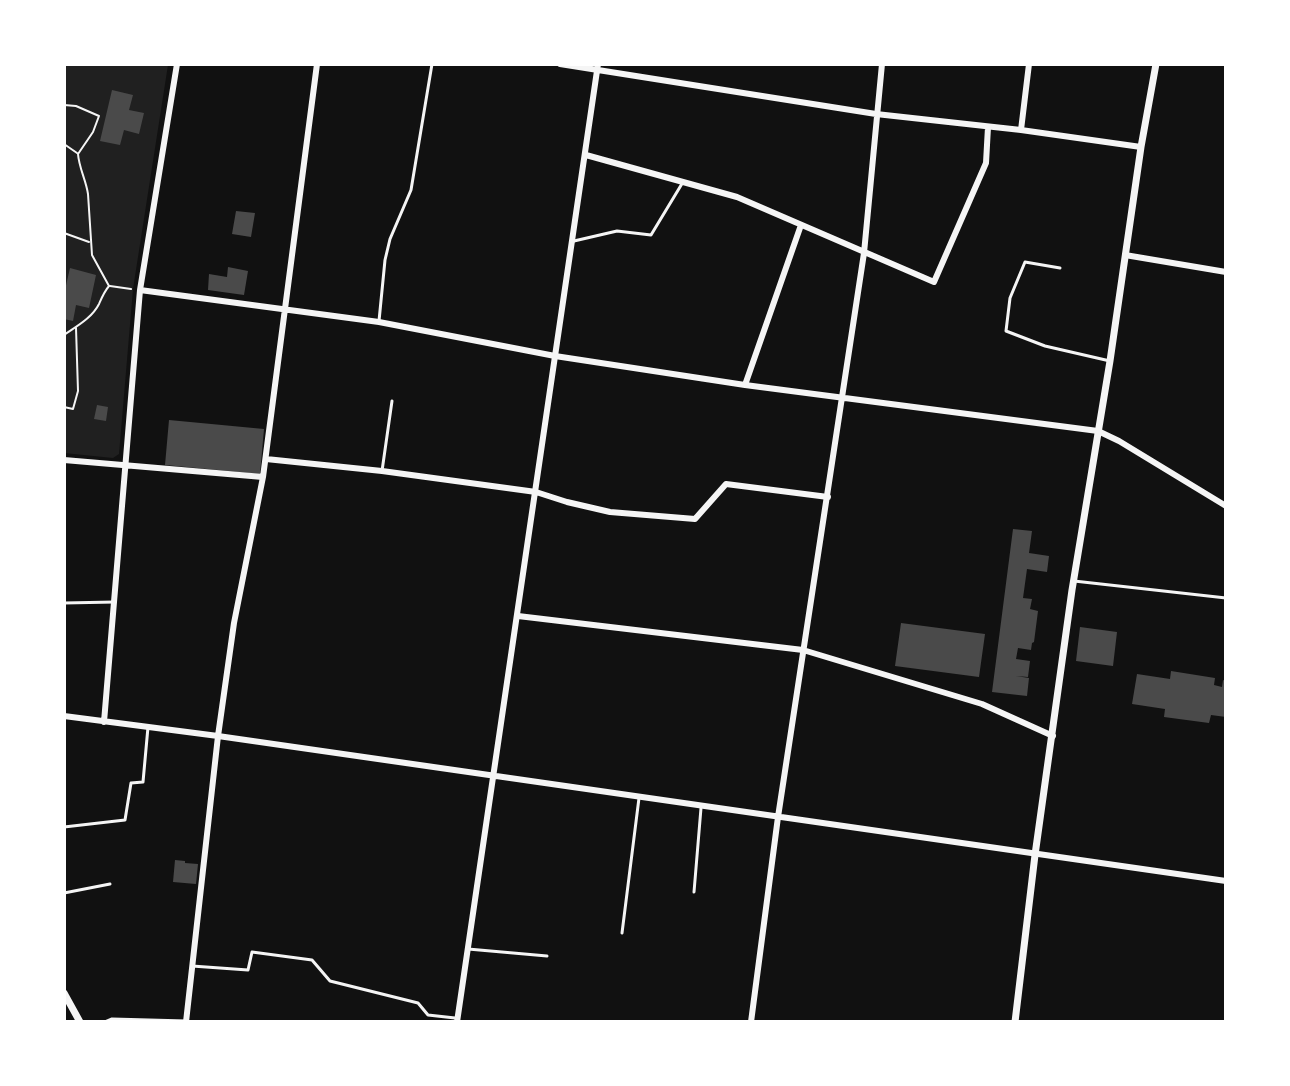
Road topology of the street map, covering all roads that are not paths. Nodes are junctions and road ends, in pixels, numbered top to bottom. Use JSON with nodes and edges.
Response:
{"nodes":[{"id":1,"x":177,"y":64,"type":"edge"},
{"id":2,"x":317,"y":64,"type":"edge"},
{"id":3,"x":432,"y":64,"type":"edge"},
{"id":4,"x":560,"y":64,"type":"edge"},
{"id":5,"x":882,"y":64,"type":"edge"},
{"id":6,"x":1029,"y":64,"type":"edge"},
{"id":7,"x":1156,"y":64,"type":"edge"},
{"id":8,"x":598,"y":67,"type":"edge"},
{"id":9,"x":876,"y":114,"type":"junction"},
{"id":10,"x":988,"y":127,"type":"junction"},
{"id":11,"x":1021,"y":130,"type":"junction"},
{"id":12,"x":1141,"y":147,"type":"junction"},
{"id":13,"x":586,"y":155,"type":"junction"},
{"id":14,"x":683,"y":182,"type":"junction"},
{"id":15,"x":801,"y":225,"type":"junction"},
{"id":16,"x":574,"y":241,"type":"junction"},
{"id":17,"x":864,"y":253,"type":"junction"},
{"id":18,"x":1125,"y":255,"type":"junction"},
{"id":19,"x":1060,"y":268,"type":"dead end"},
{"id":20,"x":1226,"y":272,"type":"edge"},
{"id":21,"x":140,"y":290,"type":"junction"},
{"id":22,"x":284,"y":309,"type":"junction"},
{"id":23,"x":379,"y":322,"type":"junction"},
{"id":24,"x":555,"y":356,"type":"junction"},
{"id":25,"x":1110,"y":361,"type":"junction"},
{"id":26,"x":745,"y":385,"type":"junction"},
{"id":27,"x":842,"y":396,"type":"junction"},
{"id":28,"x":392,"y":401,"type":"dead end"},
{"id":29,"x":1098,"y":431,"type":"junction"},
{"id":30,"x":266,"y":459,"type":"junction"},
{"id":31,"x":64,"y":460,"type":"edge"},
{"id":32,"x":127,"y":466,"type":"junction"},
{"id":33,"x":382,"y":471,"type":"junction"},
{"id":34,"x":263,"y":477,"type":"junction"},
{"id":35,"x":536,"y":492,"type":"junction"},
{"id":36,"x":828,"y":497,"type":"junction"},
{"id":37,"x":1226,"y":506,"type":"edge"},
{"id":38,"x":1074,"y":581,"type":"junction"},
{"id":39,"x":1226,"y":598,"type":"edge"},
{"id":40,"x":115,"y":602,"type":"junction"},
{"id":41,"x":64,"y":603,"type":"edge"},
{"id":42,"x":518,"y":616,"type":"junction"},
{"id":43,"x":803,"y":650,"type":"junction"},
{"id":44,"x":64,"y":716,"type":"edge"},
{"id":45,"x":104,"y":722,"type":"junction"},
{"id":46,"x":148,"y":727,"type":"junction"},
{"id":47,"x":218,"y":736,"type":"junction"},
{"id":48,"x":1053,"y":736,"type":"junction"},
{"id":49,"x":494,"y":777,"type":"junction"},
{"id":50,"x":640,"y":797,"type":"junction"},
{"id":51,"x":701,"y":806,"type":"junction"},
{"id":52,"x":778,"y":817,"type":"junction"},
{"id":53,"x":64,"y":827,"type":"edge"},
{"id":54,"x":1035,"y":855,"type":"junction"},
{"id":55,"x":1226,"y":881,"type":"edge"},
{"id":56,"x":110,"y":884,"type":"dead end"},
{"id":57,"x":694,"y":892,"type":"dead end"},
{"id":58,"x":64,"y":893,"type":"edge"},
{"id":59,"x":622,"y":933,"type":"dead end"},
{"id":60,"x":468,"y":949,"type":"junction"},
{"id":61,"x":547,"y":956,"type":"dead end"},
{"id":62,"x":192,"y":966,"type":"junction"},
{"id":63,"x":64,"y":993,"type":"edge"},
{"id":64,"x":457,"y":1020,"type":"edge"},
{"id":65,"x":80,"y":1022,"type":"edge"},
{"id":66,"x":105,"y":1022,"type":"edge"},
{"id":67,"x":186,"y":1022,"type":"edge"},
{"id":68,"x":751,"y":1022,"type":"edge"},
{"id":69,"x":1015,"y":1022,"type":"edge"}],
"edges":[{"from":1,"to":21,"type":"street"},
{"from":2,"to":22,"type":"street"},
{"from":3,"to":23,"type":"lane"},
{"from":4,"to":8,"type":"street"},
{"from":5,"to":9,"type":"street"},
{"from":6,"to":11,"type":"street"},
{"from":7,"to":12,"type":"street"},
{"from":8,"to":9,"type":"street"},
{"from":8,"to":13,"type":"street"},
{"from":9,"to":10,"type":"street"},
{"from":9,"to":17,"type":"street"},
{"from":10,"to":11,"type":"street"},
{"from":10,"to":17,"type":"street"},
{"from":11,"to":12,"type":"street"},
{"from":12,"to":18,"type":"street"},
{"from":13,"to":14,"type":"street"},
{"from":13,"to":16,"type":"street"},
{"from":14,"to":15,"type":"street"},
{"from":14,"to":16,"type":"lane"},
{"from":15,"to":17,"type":"street"},
{"from":15,"to":26,"type":"street"},
{"from":16,"to":24,"type":"street"},
{"from":17,"to":27,"type":"street"},
{"from":18,"to":20,"type":"street"},
{"from":18,"to":25,"type":"street"},
{"from":19,"to":25,"type":"lane"},
{"from":21,"to":22,"type":"street"},
{"from":21,"to":32,"type":"street"},
{"from":22,"to":23,"type":"street"},
{"from":22,"to":30,"type":"street"},
{"from":23,"to":24,"type":"street"},
{"from":24,"to":26,"type":"street"},
{"from":24,"to":35,"type":"street"},
{"from":25,"to":29,"type":"street"},
{"from":26,"to":27,"type":"street"},
{"from":27,"to":29,"type":"street"},
{"from":27,"to":36,"type":"street"},
{"from":28,"to":33,"type":"lane"},
{"from":29,"to":37,"type":"street"},
{"from":29,"to":38,"type":"street"},
{"from":30,"to":33,"type":"street"},
{"from":30,"to":34,"type":"street"},
{"from":31,"to":32,"type":"street"},
{"from":32,"to":34,"type":"street"},
{"from":32,"to":40,"type":"street"},
{"from":33,"to":35,"type":"street"},
{"from":34,"to":47,"type":"street"},
{"from":35,"to":36,"type":"street"},
{"from":35,"to":42,"type":"street"},
{"from":36,"to":43,"type":"street"},
{"from":38,"to":39,"type":"lane"},
{"from":38,"to":48,"type":"street"},
{"from":40,"to":41,"type":"lane"},
{"from":40,"to":45,"type":"street"},
{"from":42,"to":43,"type":"street"},
{"from":42,"to":49,"type":"street"},
{"from":43,"to":48,"type":"street"},
{"from":43,"to":52,"type":"street"},
{"from":44,"to":45,"type":"street"},
{"from":45,"to":46,"type":"street"},
{"from":46,"to":47,"type":"street"},
{"from":46,"to":53,"type":"lane"},
{"from":47,"to":49,"type":"street"},
{"from":47,"to":62,"type":"street"},
{"from":48,"to":54,"type":"street"},
{"from":49,"to":50,"type":"street"},
{"from":49,"to":60,"type":"street"},
{"from":50,"to":51,"type":"street"},
{"from":50,"to":59,"type":"lane"},
{"from":51,"to":52,"type":"street"},
{"from":51,"to":57,"type":"lane"},
{"from":52,"to":54,"type":"street"},
{"from":52,"to":68,"type":"street"},
{"from":54,"to":55,"type":"street"},
{"from":54,"to":69,"type":"street"},
{"from":56,"to":58,"type":"lane"},
{"from":60,"to":61,"type":"lane"},
{"from":60,"to":64,"type":"street"},
{"from":62,"to":64,"type":"lane"},
{"from":62,"to":67,"type":"street"},
{"from":63,"to":65,"type":"street"},
{"from":66,"to":67,"type":"lane"}]}
